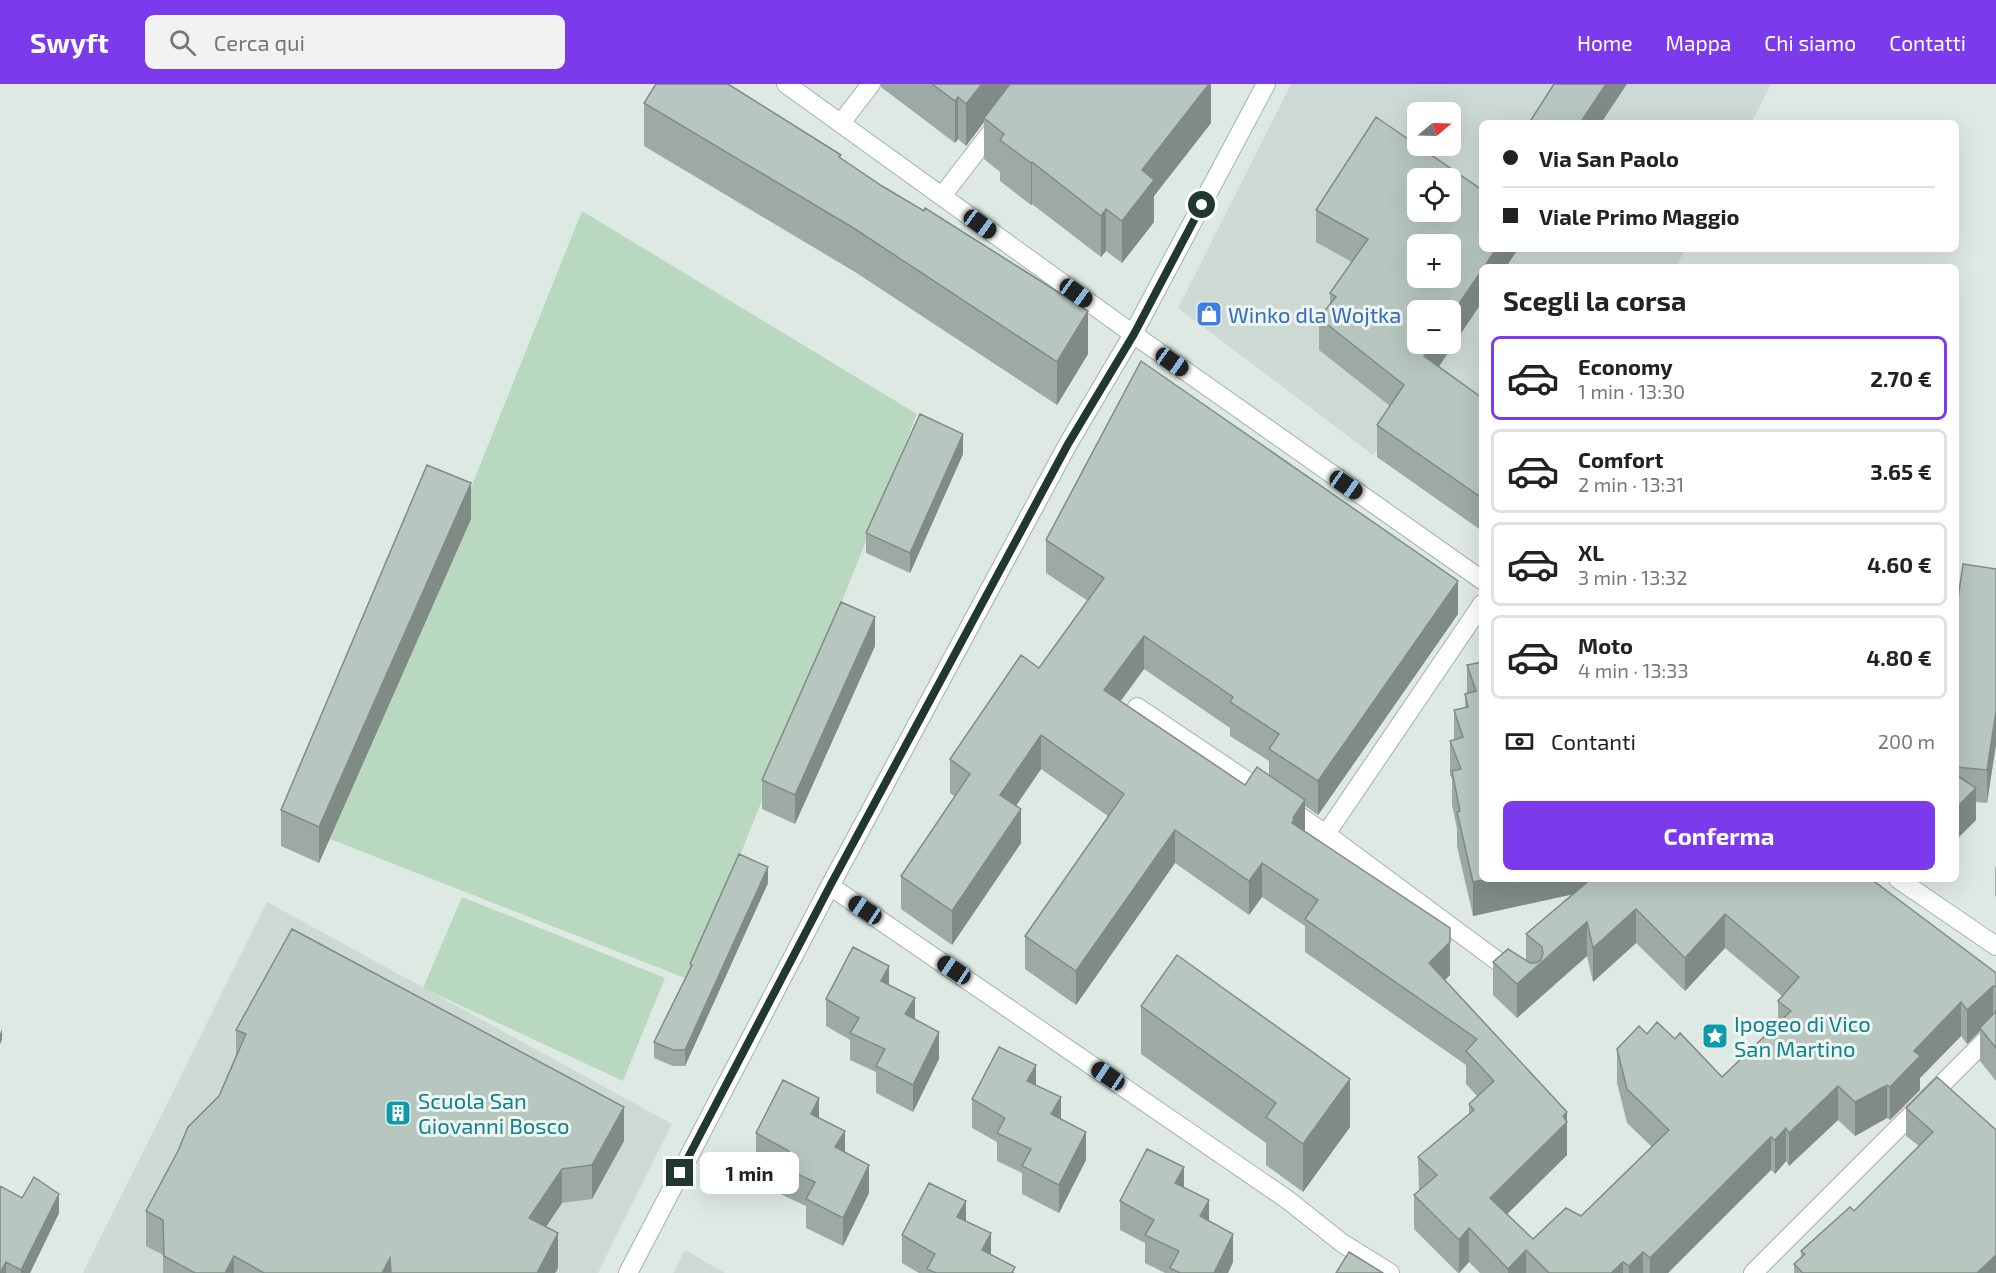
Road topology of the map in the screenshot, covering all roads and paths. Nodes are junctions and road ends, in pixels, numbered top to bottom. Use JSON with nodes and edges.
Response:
{"nodes":[{"id":1,"x":786,"y":84,"type":"edge"},
{"id":2,"x":871,"y":84,"type":"edge"},
{"id":3,"x":1266,"y":84,"type":"edge"},
{"id":4,"x":1010,"y":107,"type":"edge"},
{"id":5,"x":840,"y":123,"type":"junction"},
{"id":6,"x":942,"y":196,"type":"junction"},
{"id":7,"x":1134,"y":334,"type":"junction"},
{"id":8,"x":1479,"y":578,"type":"edge"},
{"id":9,"x":1479,"y":608,"type":"edge"},
{"id":10,"x":1137,"y":707,"type":"dead end"},
{"id":11,"x":1326,"y":834,"type":"junction"},
{"id":12,"x":1902,"y":882,"type":"edge"},
{"id":13,"x":830,"y":886,"type":"junction"},
{"id":14,"x":1996,"y":946,"type":"edge"},
{"id":15,"x":1532,"y":986,"type":"edge"},
{"id":16,"x":1996,"y":1030,"type":"edge"},
{"id":17,"x":628,"y":1273,"type":"edge"},
{"id":18,"x":1390,"y":1273,"type":"edge"},
{"id":19,"x":1753,"y":1273,"type":"edge"}],
"edges":[{"from":1,"to":5,"type":"street"},
{"from":2,"to":5,"type":"street"},
{"from":3,"to":7,"type":"street"},
{"from":4,"to":6,"type":"street"},
{"from":5,"to":6,"type":"street"},
{"from":6,"to":7,"type":"street"},
{"from":7,"to":8,"type":"street"},
{"from":7,"to":13,"type":"street"},
{"from":9,"to":11,"type":"street"},
{"from":10,"to":11,"type":"street"},
{"from":11,"to":15,"type":"street"},
{"from":12,"to":14,"type":"street"},
{"from":13,"to":17,"type":"street"},
{"from":13,"to":18,"type":"street"},
{"from":16,"to":19,"type":"street"}]}
